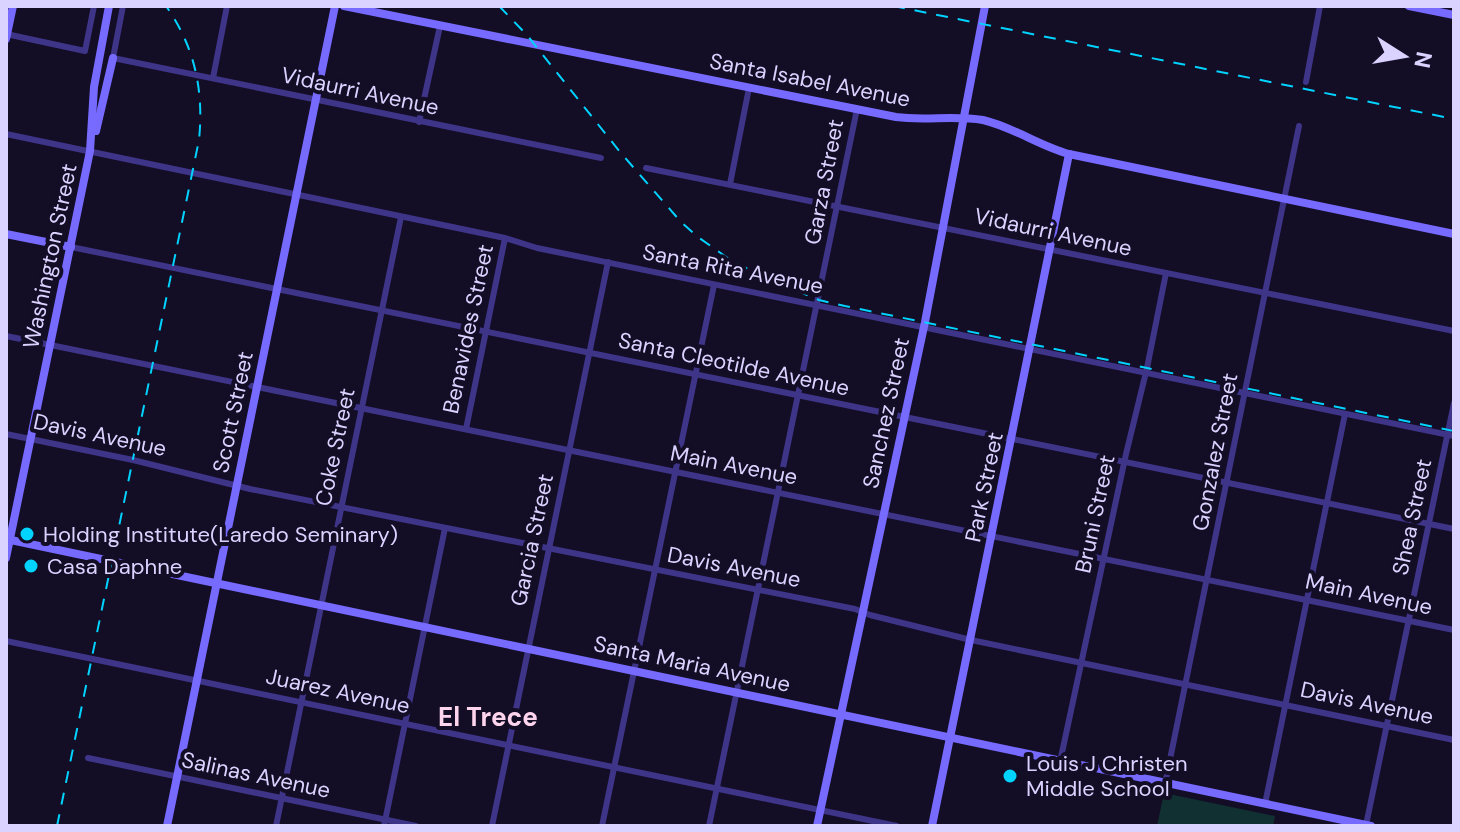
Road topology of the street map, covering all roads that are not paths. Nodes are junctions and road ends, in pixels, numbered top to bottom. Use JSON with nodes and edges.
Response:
{"nodes":[{"id":1,"x":13,"y":6,"type":"edge"},
{"id":2,"x":94,"y":6,"type":"edge"},
{"id":3,"x":109,"y":6,"type":"edge"},
{"id":4,"x":123,"y":6,"type":"edge"},
{"id":5,"x":227,"y":6,"type":"edge"},
{"id":6,"x":335,"y":6,"type":"edge"},
{"id":7,"x":344,"y":6,"type":"edge"},
{"id":8,"x":985,"y":6,"type":"edge"},
{"id":9,"x":1320,"y":6,"type":"edge"},
{"id":10,"x":1409,"y":6,"type":"edge"},
{"id":11,"x":1426,"y":8,"type":"edge"},
{"id":12,"x":1454,"y":15,"type":"edge"},
{"id":13,"x":440,"y":26,"type":"junction"},
{"id":14,"x":6,"y":36,"type":"edge"},
{"id":15,"x":113,"y":58,"type":"junction"},
{"id":16,"x":213,"y":78,"type":"junction"},
{"id":17,"x":1306,"y":82,"type":"dead end"},
{"id":18,"x":749,"y":88,"type":"junction"},
{"id":19,"x":315,"y":101,"type":"junction"},
{"id":20,"x":857,"y":109,"type":"junction"},
{"id":21,"x":965,"y":118,"type":"junction"},
{"id":22,"x":419,"y":122,"type":"junction"},
{"id":23,"x":1299,"y":126,"type":"dead end"},
{"id":24,"x":6,"y":134,"type":"edge"},
{"id":25,"x":90,"y":151,"type":"junction"},
{"id":26,"x":1069,"y":154,"type":"junction"},
{"id":27,"x":601,"y":158,"type":"dead end"},
{"id":28,"x":646,"y":168,"type":"dead end"},
{"id":29,"x":730,"y":184,"type":"junction"},
{"id":30,"x":297,"y":195,"type":"junction"},
{"id":31,"x":1285,"y":199,"type":"junction"},
{"id":32,"x":837,"y":207,"type":"junction"},
{"id":33,"x":401,"y":217,"type":"junction"},
{"id":34,"x":943,"y":228,"type":"junction"},
{"id":35,"x":6,"y":234,"type":"edge"},
{"id":36,"x":1454,"y":234,"type":"edge"},
{"id":37,"x":505,"y":238,"type":"junction"},
{"id":38,"x":71,"y":247,"type":"junction"},
{"id":39,"x":1050,"y":250,"type":"junction"},
{"id":40,"x":608,"y":262,"type":"junction"},
{"id":41,"x":1166,"y":273,"type":"junction"},
{"id":42,"x":714,"y":285,"type":"junction"},
{"id":43,"x":277,"y":289,"type":"junction"},
{"id":44,"x":1266,"y":294,"type":"junction"},
{"id":45,"x":818,"y":305,"type":"junction"},
{"id":46,"x":381,"y":310,"type":"junction"},
{"id":47,"x":924,"y":326,"type":"junction"},
{"id":48,"x":1454,"y":331,"type":"edge"},
{"id":49,"x":486,"y":332,"type":"junction"},
{"id":50,"x":6,"y":336,"type":"edge"},
{"id":51,"x":50,"y":344,"type":"junction"},
{"id":52,"x":1031,"y":349,"type":"junction"},
{"id":53,"x":589,"y":353,"type":"junction"},
{"id":54,"x":1146,"y":372,"type":"junction"},
{"id":55,"x":696,"y":374,"type":"junction"},
{"id":56,"x":257,"y":386,"type":"junction"},
{"id":57,"x":1245,"y":393,"type":"junction"},
{"id":58,"x":799,"y":395,"type":"junction"},
{"id":59,"x":1454,"y":403,"type":"edge"},
{"id":60,"x":362,"y":408,"type":"junction"},
{"id":61,"x":1345,"y":414,"type":"junction"},
{"id":62,"x":902,"y":417,"type":"junction"},
{"id":63,"x":466,"y":429,"type":"junction"},
{"id":64,"x":6,"y":434,"type":"edge"},
{"id":65,"x":1451,"y":435,"type":"edge"},
{"id":66,"x":30,"y":439,"type":"junction"},
{"id":67,"x":1012,"y":439,"type":"junction"},
{"id":68,"x":569,"y":450,"type":"junction"},
{"id":69,"x":1124,"y":462,"type":"junction"},
{"id":70,"x":676,"y":471,"type":"junction"},
{"id":71,"x":1227,"y":483,"type":"junction"},
{"id":72,"x":237,"y":485,"type":"junction"},
{"id":73,"x":779,"y":492,"type":"junction"},
{"id":74,"x":1327,"y":503,"type":"junction"},
{"id":75,"x":341,"y":507,"type":"junction"},
{"id":76,"x":882,"y":513,"type":"junction"},
{"id":77,"x":1429,"y":524,"type":"junction"},
{"id":78,"x":445,"y":528,"type":"junction"},
{"id":79,"x":1454,"y":529,"type":"edge"},
{"id":80,"x":992,"y":535,"type":"junction"},
{"id":81,"x":8,"y":539,"type":"edge"},
{"id":82,"x":549,"y":548,"type":"junction"},
{"id":83,"x":6,"y":558,"type":"edge"},
{"id":84,"x":1103,"y":558,"type":"junction"},
{"id":85,"x":655,"y":569,"type":"junction"},
{"id":86,"x":1207,"y":579,"type":"junction"},
{"id":87,"x":216,"y":584,"type":"junction"},
{"id":88,"x":758,"y":590,"type":"junction"},
{"id":89,"x":1307,"y":600,"type":"junction"},
{"id":90,"x":321,"y":605,"type":"junction"},
{"id":91,"x":862,"y":612,"type":"junction"},
{"id":92,"x":1409,"y":621,"type":"junction"},
{"id":93,"x":425,"y":626,"type":"junction"},
{"id":94,"x":1454,"y":630,"type":"edge"},
{"id":95,"x":971,"y":640,"type":"junction"},
{"id":96,"x":6,"y":641,"type":"edge"},
{"id":97,"x":529,"y":647,"type":"junction"},
{"id":98,"x":1081,"y":662,"type":"junction"},
{"id":99,"x":634,"y":669,"type":"junction"},
{"id":100,"x":197,"y":679,"type":"junction"},
{"id":101,"x":1186,"y":684,"type":"junction"},
{"id":102,"x":737,"y":693,"type":"junction"},
{"id":103,"x":302,"y":701,"type":"junction"},
{"id":104,"x":1286,"y":705,"type":"junction"},
{"id":105,"x":840,"y":715,"type":"junction"},
{"id":106,"x":405,"y":723,"type":"junction"},
{"id":107,"x":1387,"y":726,"type":"junction"},
{"id":108,"x":950,"y":739,"type":"junction"},
{"id":109,"x":1454,"y":740,"type":"edge"},
{"id":110,"x":509,"y":745,"type":"junction"},
{"id":111,"x":88,"y":758,"type":"dead end"},
{"id":112,"x":1060,"y":762,"type":"junction"},
{"id":113,"x":614,"y":767,"type":"junction"},
{"id":114,"x":177,"y":777,"type":"junction"},
{"id":115,"x":1165,"y":784,"type":"junction"},
{"id":116,"x":717,"y":788,"type":"junction"},
{"id":117,"x":282,"y":798,"type":"junction"},
{"id":118,"x":1265,"y":804,"type":"junction"},
{"id":119,"x":820,"y":810,"type":"junction"},
{"id":120,"x":385,"y":823,"type":"edge"},
{"id":121,"x":167,"y":826,"type":"edge"},
{"id":122,"x":276,"y":826,"type":"edge"},
{"id":123,"x":416,"y":826,"type":"edge"},
{"id":124,"x":492,"y":826,"type":"edge"},
{"id":125,"x":602,"y":826,"type":"edge"},
{"id":126,"x":709,"y":826,"type":"edge"},
{"id":127,"x":817,"y":826,"type":"edge"},
{"id":128,"x":897,"y":826,"type":"edge"},
{"id":129,"x":932,"y":826,"type":"edge"},
{"id":130,"x":1368,"y":826,"type":"edge"}],
"edges":[{"from":1,"to":14,"type":"main road"},
{"from":2,"to":14,"type":"street"},
{"from":3,"to":25,"type":"main road","name":"Washington Street"},
{"from":4,"to":15,"type":"street"},
{"from":5,"to":16,"type":"street"},
{"from":6,"to":19,"type":"main road","name":"Scott Street"},
{"from":7,"to":13,"type":"main road","name":"Santa Isabel Avenue"},
{"from":8,"to":21,"type":"main road","name":"Sanchez Street"},
{"from":9,"to":17,"type":"street"},
{"from":10,"to":11,"type":"main road"},
{"from":11,"to":12,"type":"main road"},
{"from":13,"to":18,"type":"main road","name":"Santa Isabel Avenue"},
{"from":13,"to":22,"type":"street"},
{"from":15,"to":16,"type":"street","name":"Vidaurri Avenue"},
{"from":15,"to":25,"type":"main road"},
{"from":16,"to":19,"type":"street","name":"Vidaurri Avenue"},
{"from":18,"to":20,"type":"main road","name":"Santa Isabel Avenue"},
{"from":18,"to":29,"type":"street"},
{"from":19,"to":22,"type":"street","name":"Vidaurri Avenue"},
{"from":19,"to":30,"type":"main road","name":"Scott Street"},
{"from":20,"to":21,"type":"main road","name":"Santa Isabel Avenue"},
{"from":20,"to":32,"type":"street","name":"Garza Street"},
{"from":21,"to":26,"type":"main road","name":"Santa Isabel Avenue"},
{"from":21,"to":34,"type":"main road","name":"Sanchez Street"},
{"from":22,"to":27,"type":"street","name":"Vidaurri Avenue"},
{"from":23,"to":31,"type":"street","name":"Gonzalez Street"},
{"from":24,"to":25,"type":"street","name":"Santa Rita Avenue"},
{"from":25,"to":30,"type":"street","name":"Santa Rita Avenue"},
{"from":25,"to":38,"type":"main road","name":"Washington Street"},
{"from":26,"to":31,"type":"main road","name":"Santa Isabel Avenue"},
{"from":26,"to":39,"type":"main road","name":"Park Street"},
{"from":28,"to":29,"type":"street","name":"Vidaurri Avenue"},
{"from":29,"to":32,"type":"street","name":"Vidaurri Avenue"},
{"from":30,"to":33,"type":"street","name":"Santa Rita Avenue"},
{"from":30,"to":43,"type":"main road","name":"Scott Street"},
{"from":31,"to":36,"type":"main road","name":"Santa Isabel Avenue"},
{"from":31,"to":44,"type":"street","name":"Gonzalez Street"},
{"from":32,"to":34,"type":"street","name":"Vidaurri Avenue"},
{"from":32,"to":45,"type":"street","name":"Garza Street"},
{"from":33,"to":37,"type":"street","name":"Santa Rita Avenue"},
{"from":33,"to":46,"type":"street","name":"Coke Street"},
{"from":34,"to":39,"type":"street","name":"Vidaurri Avenue"},
{"from":34,"to":47,"type":"main road","name":"Sanchez Street"},
{"from":35,"to":38,"type":"main road","name":"Santa Cleotilde Avenue"},
{"from":37,"to":40,"type":"street","name":"Santa Rita Avenue"},
{"from":37,"to":49,"type":"street","name":"Benavides Street"},
{"from":38,"to":43,"type":"street","name":"Santa Cleotilde Avenue"},
{"from":38,"to":51,"type":"main road","name":"Washington Street"},
{"from":39,"to":41,"type":"street","name":"Vidaurri Avenue"},
{"from":39,"to":52,"type":"main road","name":"Park Street"},
{"from":40,"to":42,"type":"street","name":"Santa Rita Avenue"},
{"from":40,"to":53,"type":"street","name":"Garcia Street"},
{"from":41,"to":44,"type":"street","name":"Vidaurri Avenue"},
{"from":41,"to":54,"type":"street","name":"Bruni Street"},
{"from":42,"to":45,"type":"street","name":"Santa Rita Avenue"},
{"from":42,"to":55,"type":"street"},
{"from":43,"to":46,"type":"street","name":"Santa Cleotilde Avenue"},
{"from":43,"to":56,"type":"main road","name":"Scott Street"},
{"from":44,"to":48,"type":"street","name":"Vidaurri Avenue"},
{"from":44,"to":57,"type":"street","name":"Gonzalez Street"},
{"from":45,"to":47,"type":"street","name":"Santa Rita Avenue"},
{"from":45,"to":58,"type":"street","name":"Garza Street"},
{"from":46,"to":49,"type":"street","name":"Santa Cleotilde Avenue"},
{"from":46,"to":60,"type":"street","name":"Coke Street"},
{"from":47,"to":52,"type":"street","name":"Santa Rita Avenue"},
{"from":47,"to":62,"type":"main road","name":"Sanchez Street"},
{"from":49,"to":53,"type":"street","name":"Santa Cleotilde Avenue"},
{"from":49,"to":63,"type":"street","name":"Benavides Street"},
{"from":50,"to":51,"type":"street","name":"Main Avenue"},
{"from":51,"to":56,"type":"street","name":"Main Avenue"},
{"from":51,"to":66,"type":"main road","name":"Washington Street"},
{"from":52,"to":54,"type":"street","name":"Santa Rita Avenue"},
{"from":52,"to":67,"type":"main road","name":"Park Street"},
{"from":53,"to":55,"type":"street","name":"Santa Cleotilde Avenue"},
{"from":53,"to":68,"type":"street","name":"Garcia Street"},
{"from":54,"to":57,"type":"street","name":"Santa Rita Avenue"},
{"from":54,"to":69,"type":"street","name":"Bruni Street"},
{"from":55,"to":58,"type":"street","name":"Santa Cleotilde Avenue"},
{"from":55,"to":70,"type":"street"},
{"from":56,"to":60,"type":"street","name":"Main Avenue"},
{"from":56,"to":72,"type":"main road","name":"Scott Street"},
{"from":57,"to":61,"type":"street","name":"Santa Rita Avenue"},
{"from":57,"to":71,"type":"street","name":"Gonzalez Street"},
{"from":58,"to":62,"type":"street","name":"Santa Cleotilde Avenue"},
{"from":58,"to":73,"type":"street","name":"Garza Street"},
{"from":59,"to":65,"type":"street","name":"Shea Street"},
{"from":60,"to":63,"type":"street","name":"Main Avenue"},
{"from":60,"to":75,"type":"street","name":"Coke Street"},
{"from":61,"to":65,"type":"street","name":"Santa Rita Avenue"},
{"from":61,"to":74,"type":"street"},
{"from":62,"to":67,"type":"street","name":"Santa Cleotilde Avenue"},
{"from":62,"to":76,"type":"main road","name":"Sanchez Street"},
{"from":63,"to":68,"type":"street","name":"Main Avenue"},
{"from":64,"to":66,"type":"street","name":"Davis Avenue"},
{"from":65,"to":77,"type":"street","name":"Shea Street"},
{"from":66,"to":72,"type":"street","name":"Davis Avenue"},
{"from":66,"to":81,"type":"main road","name":"Washington Street"},
{"from":67,"to":69,"type":"street","name":"Santa Cleotilde Avenue"},
{"from":67,"to":80,"type":"main road","name":"Park Street"},
{"from":68,"to":70,"type":"street","name":"Main Avenue"},
{"from":68,"to":82,"type":"street","name":"Garcia Street"},
{"from":69,"to":71,"type":"street","name":"Santa Cleotilde Avenue"},
{"from":69,"to":84,"type":"street","name":"Bruni Street"},
{"from":70,"to":73,"type":"street","name":"Main Avenue"},
{"from":70,"to":85,"type":"street"},
{"from":71,"to":74,"type":"street","name":"Santa Cleotilde Avenue"},
{"from":71,"to":86,"type":"street","name":"Gonzalez Street"},
{"from":72,"to":75,"type":"street","name":"Davis Avenue"},
{"from":72,"to":87,"type":"main road","name":"Scott Street"},
{"from":73,"to":76,"type":"street","name":"Main Avenue"},
{"from":73,"to":88,"type":"street","name":"Garza Street"},
{"from":74,"to":77,"type":"street","name":"Santa Cleotilde Avenue"},
{"from":74,"to":89,"type":"street"},
{"from":75,"to":78,"type":"street","name":"Davis Avenue"},
{"from":75,"to":90,"type":"street","name":"Coke Street"},
{"from":76,"to":80,"type":"street","name":"Main Avenue"},
{"from":76,"to":91,"type":"main road","name":"Sanchez Street"},
{"from":77,"to":79,"type":"street","name":"Santa Cleotilde Avenue"},
{"from":77,"to":92,"type":"street","name":"Shea Street"},
{"from":78,"to":82,"type":"street","name":"Davis Avenue"},
{"from":78,"to":93,"type":"street"},
{"from":80,"to":84,"type":"street","name":"Main Avenue"},
{"from":80,"to":95,"type":"main road","name":"Park Street"},
{"from":81,"to":83,"type":"main road","name":"Washington Street"},
{"from":81,"to":87,"type":"main road","name":"Santa Maria Avenue"},
{"from":82,"to":85,"type":"street","name":"Davis Avenue"},
{"from":82,"to":97,"type":"street","name":"Garcia Street"},
{"from":84,"to":86,"type":"street","name":"Main Avenue"},
{"from":84,"to":98,"type":"street","name":"Bruni Street"},
{"from":85,"to":88,"type":"street","name":"Davis Avenue"},
{"from":85,"to":99,"type":"street"},
{"from":86,"to":89,"type":"street","name":"Main Avenue"},
{"from":86,"to":101,"type":"street","name":"Gonzalez Street"},
{"from":87,"to":90,"type":"main road","name":"Santa Maria Avenue"},
{"from":87,"to":100,"type":"main road","name":"Scott Street"},
{"from":88,"to":91,"type":"street","name":"Davis Avenue"},
{"from":88,"to":102,"type":"street","name":"Garza Street"},
{"from":89,"to":92,"type":"street","name":"Main Avenue"},
{"from":89,"to":104,"type":"street"},
{"from":90,"to":93,"type":"main road","name":"Santa Maria Avenue"},
{"from":90,"to":103,"type":"street","name":"Coke Street"},
{"from":91,"to":95,"type":"street","name":"Davis Avenue"},
{"from":91,"to":105,"type":"main road","name":"Sanchez Street"},
{"from":92,"to":94,"type":"street","name":"Main Avenue"},
{"from":92,"to":107,"type":"street","name":"Shea Street"},
{"from":93,"to":97,"type":"main road","name":"Santa Maria Avenue"},
{"from":93,"to":106,"type":"street"},
{"from":95,"to":98,"type":"street","name":"Davis Avenue"},
{"from":95,"to":108,"type":"main road","name":"Park Street"},
{"from":96,"to":100,"type":"street","name":"Juarez Avenue"},
{"from":97,"to":99,"type":"main road","name":"Santa Maria Avenue"},
{"from":97,"to":110,"type":"street","name":"Garcia Street"},
{"from":98,"to":101,"type":"street","name":"Davis Avenue"},
{"from":98,"to":112,"type":"street","name":"Bruni Street"},
{"from":99,"to":102,"type":"main road","name":"Santa Maria Avenue"},
{"from":99,"to":113,"type":"street"},
{"from":100,"to":103,"type":"street","name":"Juarez Avenue"},
{"from":100,"to":114,"type":"main road","name":"Scott Street"},
{"from":101,"to":104,"type":"street","name":"Davis Avenue"},
{"from":101,"to":115,"type":"street","name":"Gonzalez Street"},
{"from":102,"to":105,"type":"main road","name":"Santa Maria Avenue"},
{"from":102,"to":116,"type":"street","name":"Garza Street"},
{"from":103,"to":106,"type":"street","name":"Juarez Avenue"},
{"from":103,"to":117,"type":"street","name":"Coke Street"},
{"from":104,"to":107,"type":"street","name":"Davis Avenue"},
{"from":104,"to":118,"type":"street"},
{"from":105,"to":108,"type":"main road","name":"Santa Maria Avenue"},
{"from":105,"to":119,"type":"main road","name":"Sanchez Street"},
{"from":106,"to":110,"type":"street","name":"Juarez Avenue"},
{"from":106,"to":120,"type":"street"},
{"from":107,"to":109,"type":"street","name":"Davis Avenue"},
{"from":107,"to":130,"type":"street","name":"Shea Street"},
{"from":108,"to":112,"type":"main road","name":"Santa Maria Avenue"},
{"from":108,"to":129,"type":"main road","name":"Park Street"},
{"from":110,"to":113,"type":"street","name":"Juarez Avenue"},
{"from":110,"to":124,"type":"street","name":"Garcia Street"},
{"from":111,"to":114,"type":"street","name":"Salinas Avenue"},
{"from":112,"to":115,"type":"main road","name":"Santa Maria Avenue"},
{"from":113,"to":116,"type":"street","name":"Juarez Avenue"},
{"from":113,"to":125,"type":"street"},
{"from":114,"to":117,"type":"street","name":"Salinas Avenue"},
{"from":114,"to":121,"type":"main road","name":"Scott Street"},
{"from":115,"to":118,"type":"main road","name":"Santa Maria Avenue"},
{"from":116,"to":119,"type":"street","name":"Juarez Avenue"},
{"from":116,"to":126,"type":"street","name":"Garza Street"},
{"from":117,"to":120,"type":"street","name":"Salinas Avenue"},
{"from":117,"to":122,"type":"street","name":"Coke Street"},
{"from":118,"to":130,"type":"main road","name":"Santa Maria Avenue"},
{"from":119,"to":127,"type":"main road","name":"Sanchez Street"},
{"from":119,"to":128,"type":"street","name":"Juarez Avenue"},
{"from":120,"to":123,"type":"street","name":"Salinas Avenue"}]}
